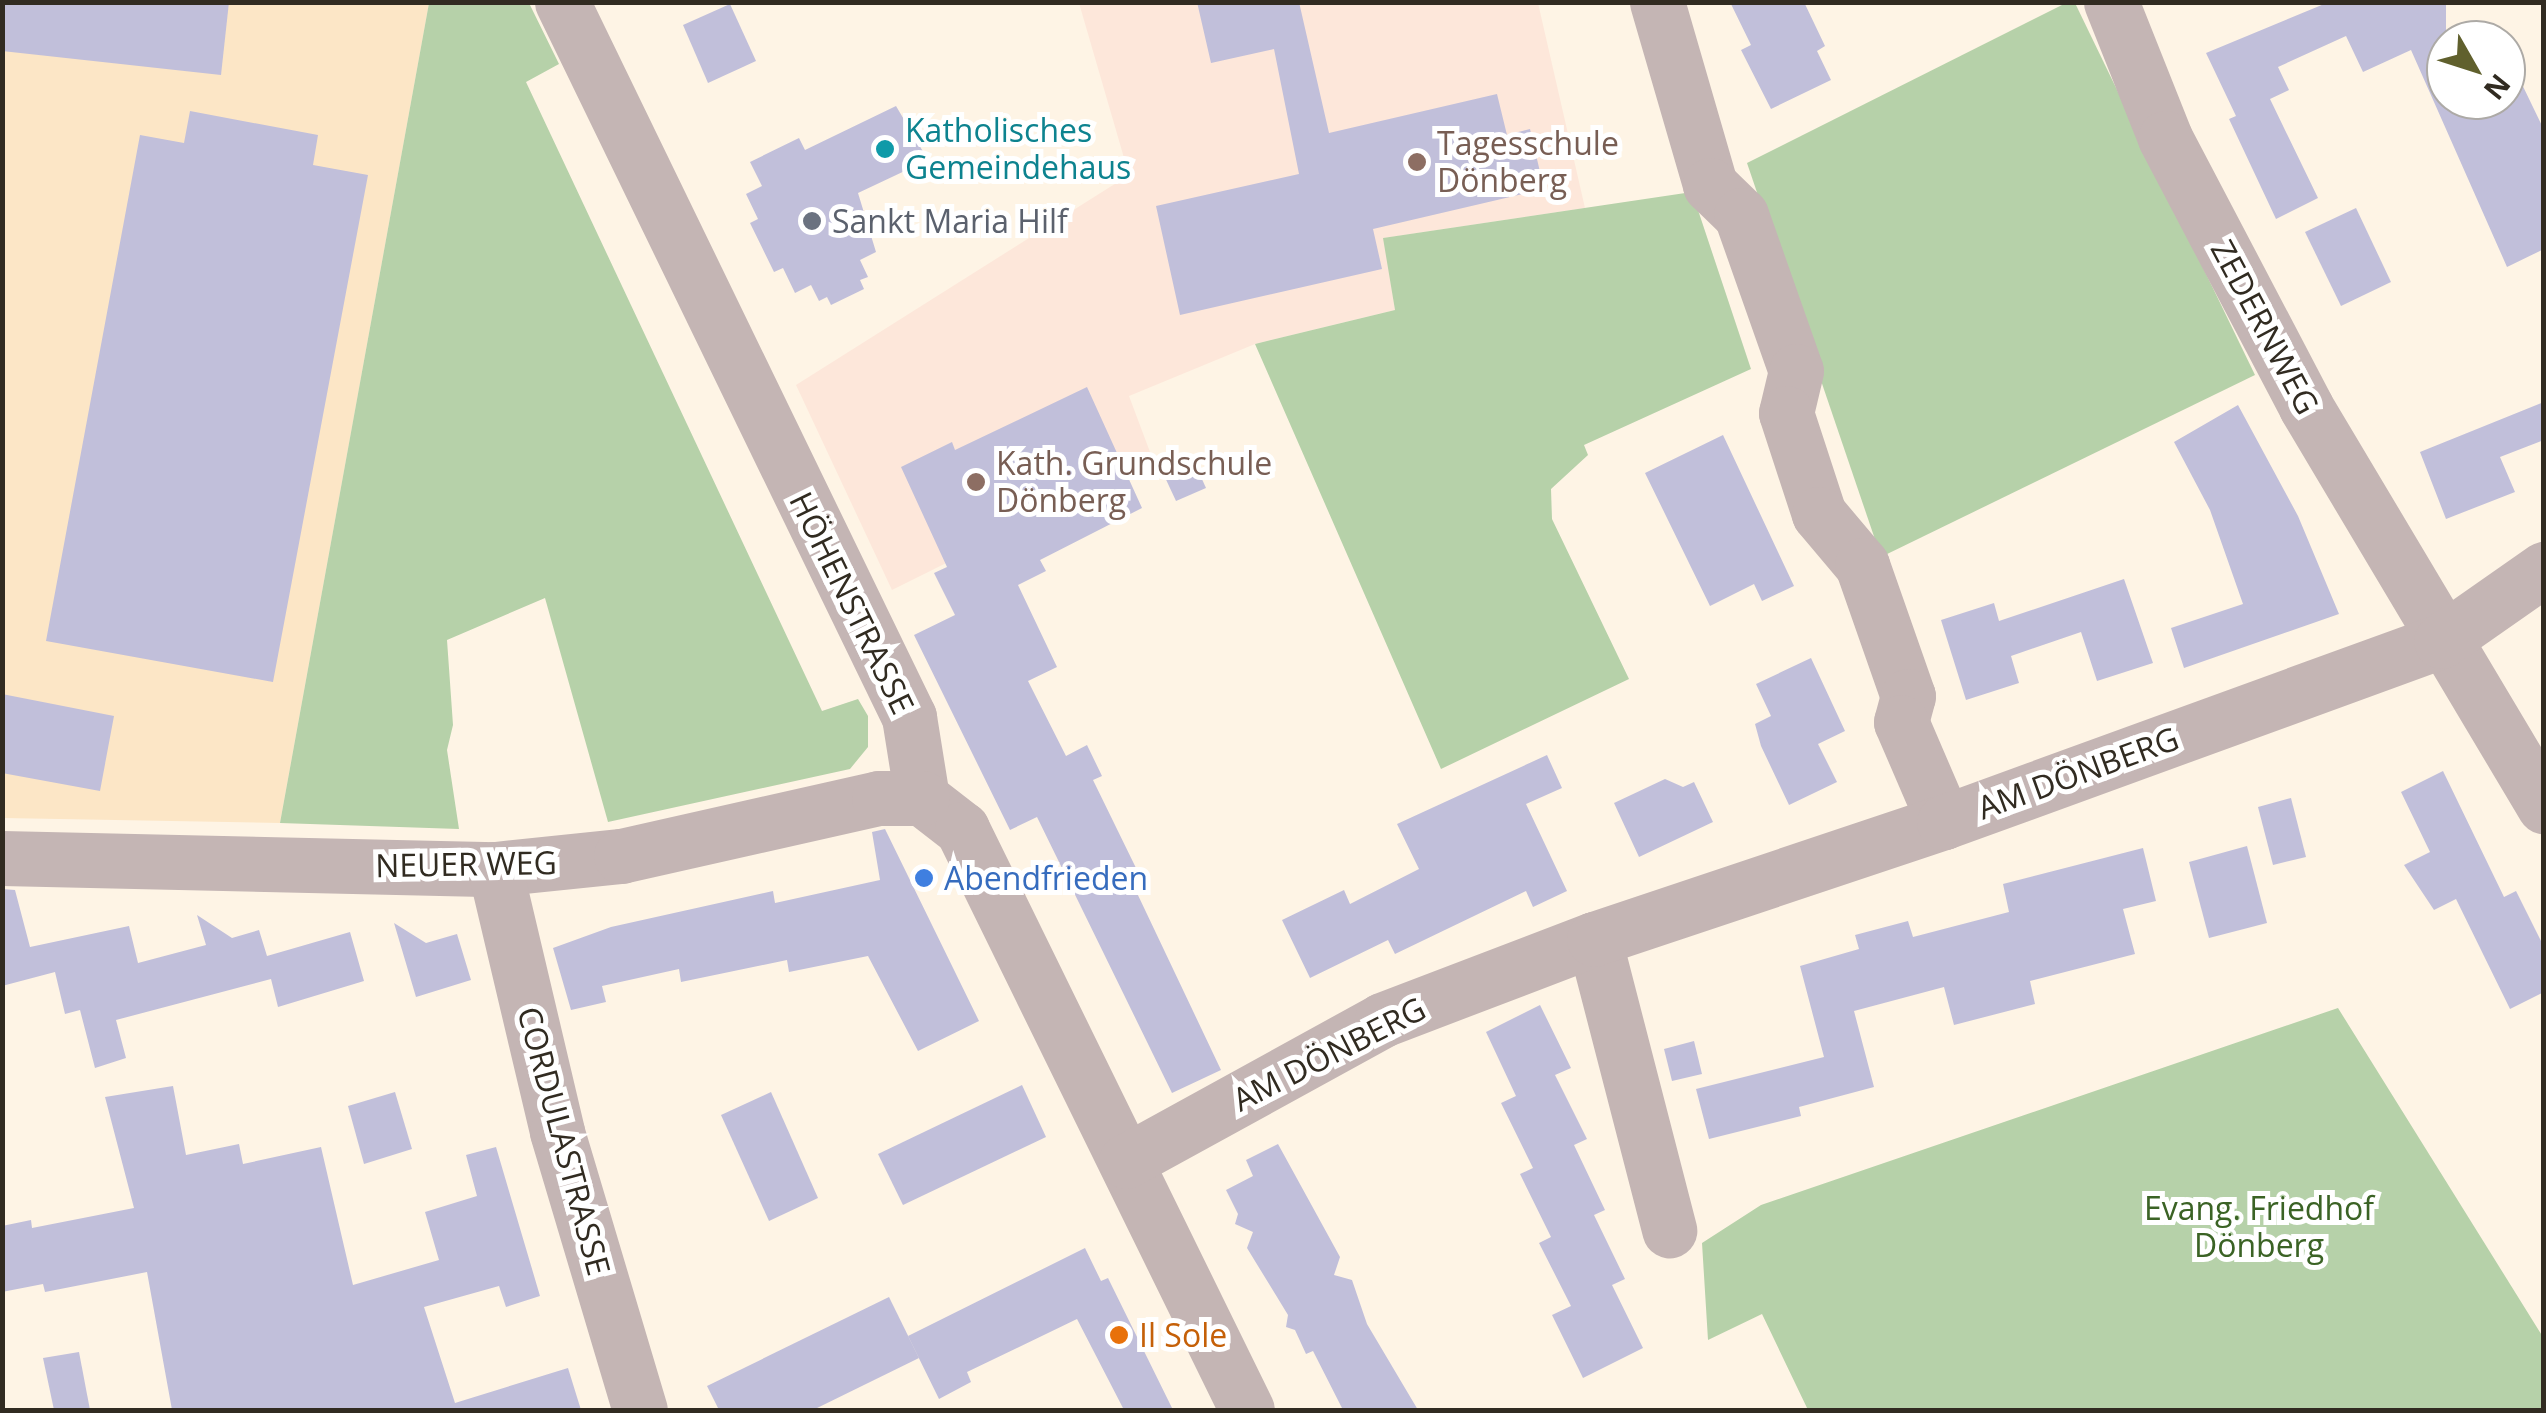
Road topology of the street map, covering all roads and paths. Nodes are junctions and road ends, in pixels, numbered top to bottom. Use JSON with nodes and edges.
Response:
{"nodes":[{"id":1,"x":562,"y":2,"type":"edge"},
{"id":2,"x":1657,"y":2,"type":"edge"},
{"id":3,"x":2110,"y":2,"type":"edge"},
{"id":4,"x":2544,"y":568,"type":"edge"},
{"id":5,"x":2441,"y":641,"type":"junction"},
{"id":6,"x":922,"y":798,"type":"junction"},
{"id":7,"x":2544,"y":807,"type":"edge"},
{"id":8,"x":1944,"y":822,"type":"junction"},
{"id":9,"x":2,"y":858,"type":"edge"},
{"id":10,"x":495,"y":869,"type":"junction"},
{"id":11,"x":1594,"y":939,"type":"junction"},
{"id":12,"x":1126,"y":1161,"type":"junction"},
{"id":13,"x":1669,"y":1230,"type":"dead end"},
{"id":14,"x":640,"y":1410,"type":"edge"},
{"id":15,"x":1247,"y":1410,"type":"edge"}],
"edges":[{"from":1,"to":6,"type":"street","name":"HÖHENSTRASSE"},
{"from":2,"to":8,"type":"street"},
{"from":3,"to":5,"type":"street","name":"ZEDERNWEG"},
{"from":4,"to":5,"type":"street","name":"AM DÖNBERG"},
{"from":5,"to":7,"type":"street","name":"ZEDERNWEG"},
{"from":5,"to":8,"type":"street","name":"AM DÖNBERG"},
{"from":6,"to":10,"type":"street","name":"NEUER WEG"},
{"from":6,"to":12,"type":"street"},
{"from":8,"to":11,"type":"street","name":"AM DÖNBERG"},
{"from":9,"to":10,"type":"street","name":"NEUER WEG"},
{"from":10,"to":14,"type":"street","name":"CORDULASTRASSE"},
{"from":11,"to":12,"type":"street","name":"AM DÖNBERG"},
{"from":11,"to":13,"type":"street"},
{"from":12,"to":15,"type":"street"}]}
